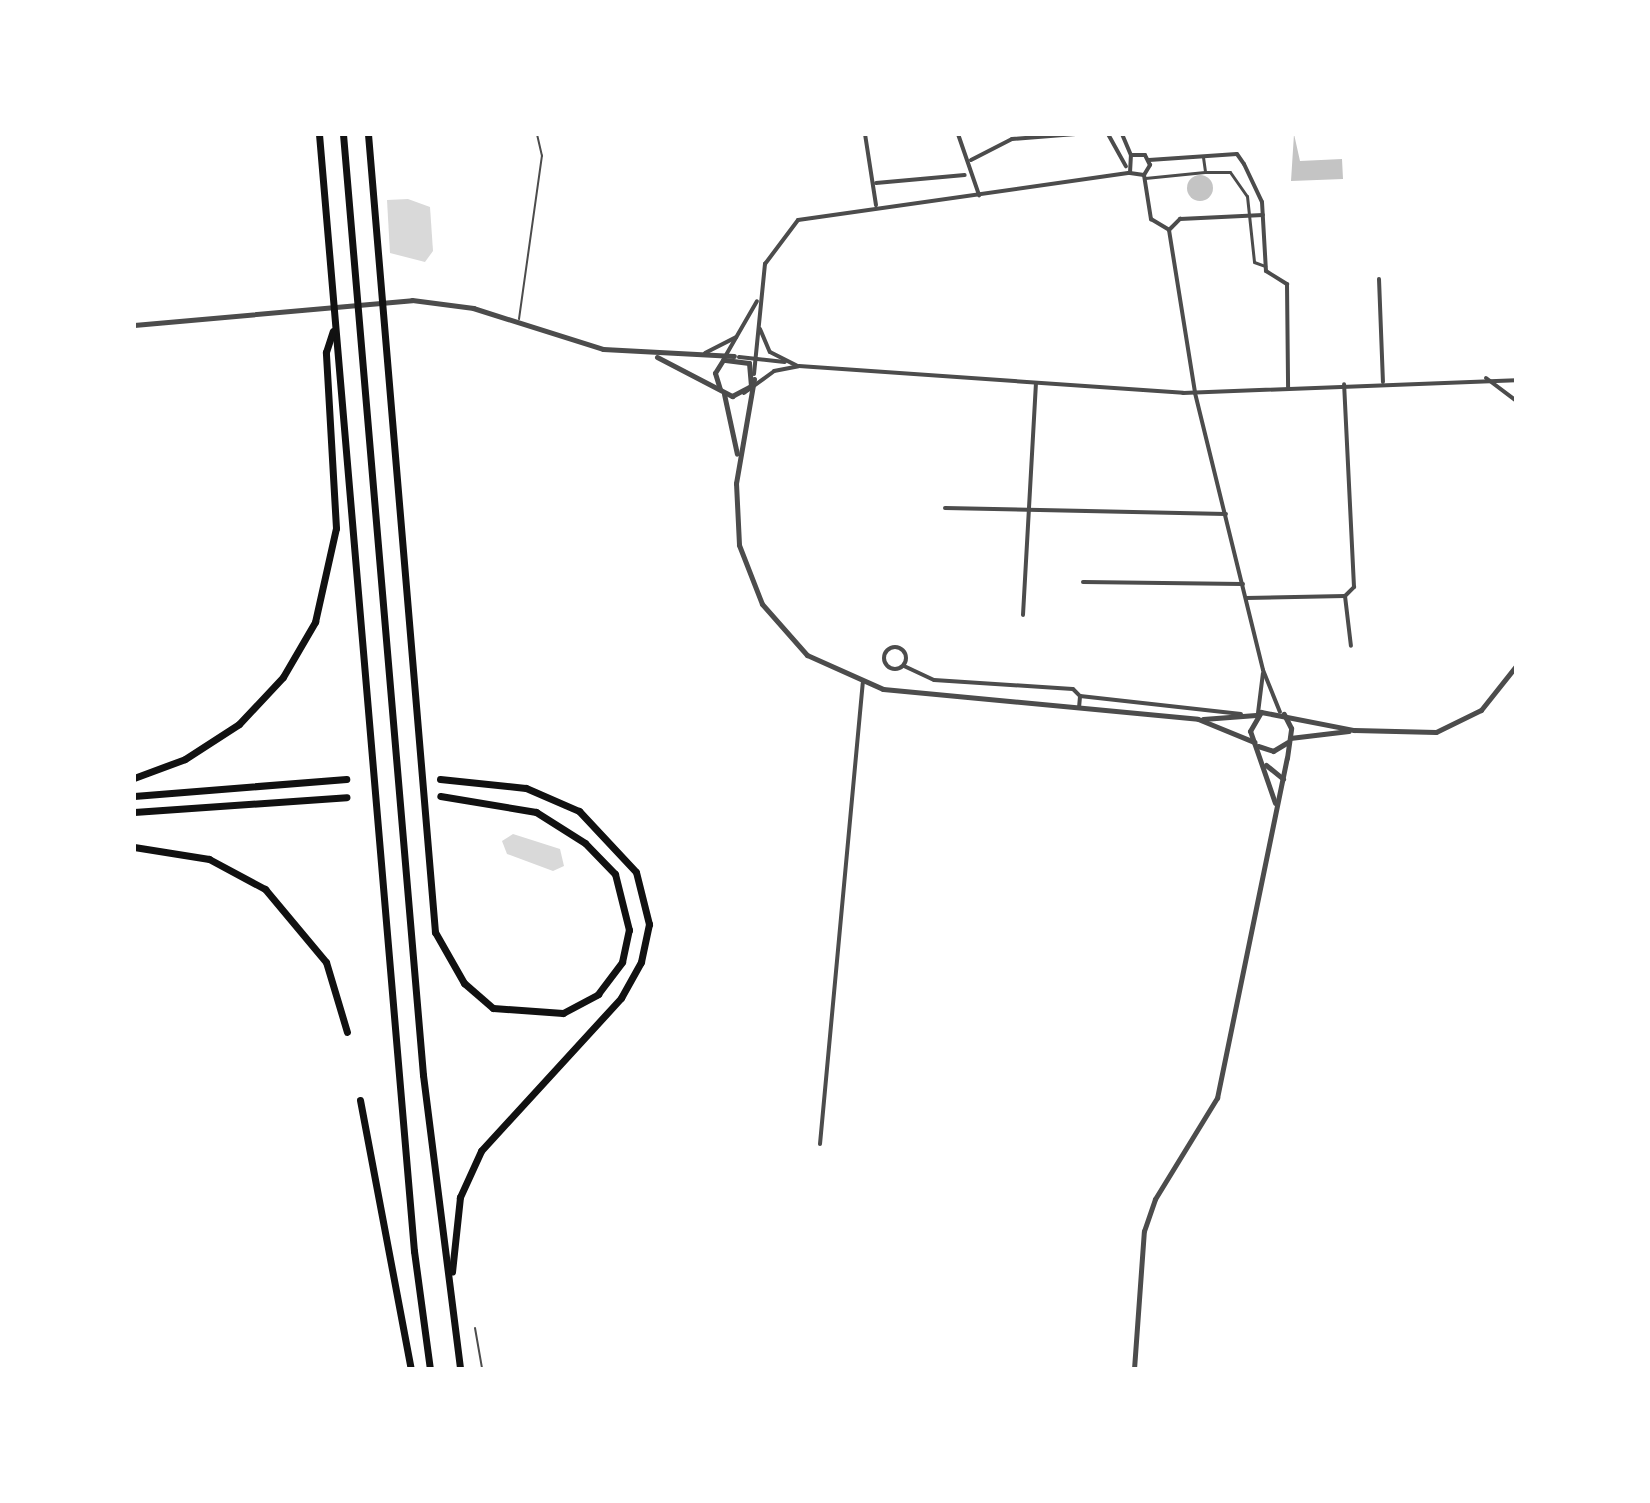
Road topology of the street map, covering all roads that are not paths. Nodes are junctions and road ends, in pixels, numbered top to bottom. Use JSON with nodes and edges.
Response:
{"nodes":[{"id":1,"x":319,"y":134,"type":"edge"},
{"id":2,"x":343,"y":134,"type":"edge"},
{"id":3,"x":368,"y":134,"type":"edge"},
{"id":4,"x":537,"y":134,"type":"edge"},
{"id":5,"x":865,"y":134,"type":"edge"},
{"id":6,"x":958,"y":134,"type":"edge"},
{"id":7,"x":1076,"y":134,"type":"edge"},
{"id":8,"x":1108,"y":134,"type":"edge"},
{"id":9,"x":1122,"y":134,"type":"edge"},
{"id":10,"x":1026,"y":136,"type":"edge"},
{"id":11,"x":1131,"y":155,"type":"junction"},
{"id":12,"x":1203,"y":156,"type":"junction"},
{"id":13,"x":971,"y":160,"type":"junction"},
{"id":14,"x":1149,"y":160,"type":"junction"},
{"id":15,"x":1126,"y":166,"type":"junction"},
{"id":16,"x":1205,"y":172,"type":"junction"},
{"id":17,"x":1130,"y":173,"type":"junction"},
{"id":18,"x":965,"y":175,"type":"dead end"},
{"id":19,"x":1145,"y":176,"type":"junction"},
{"id":20,"x":876,"y":183,"type":"junction"},
{"id":21,"x":979,"y":195,"type":"junction"},
{"id":22,"x":876,"y":205,"type":"junction"},
{"id":23,"x":1252,"y":215,"type":"junction"},
{"id":24,"x":1263,"y":215,"type":"junction"},
{"id":25,"x":1169,"y":230,"type":"junction"},
{"id":26,"x":1265,"y":266,"type":"junction"},
{"id":27,"x":1379,"y":279,"type":"dead end"},
{"id":28,"x":759,"y":294,"type":"junction"},
{"id":29,"x":759,"y":316,"type":"junction"},
{"id":30,"x":518,"y":324,"type":"junction"},
{"id":31,"x":134,"y":325,"type":"edge"},
{"id":32,"x":335,"y":325,"type":"junction"},
{"id":33,"x":743,"y":329,"type":"junction"},
{"id":34,"x":701,"y":354,"type":"junction"},
{"id":35,"x":648,"y":355,"type":"junction"},
{"id":36,"x":725,"y":356,"type":"junction"},
{"id":37,"x":736,"y":357,"type":"junction"},
{"id":38,"x":755,"y":357,"type":"junction"},
{"id":39,"x":720,"y":363,"type":"junction"},
{"id":40,"x":792,"y":364,"type":"junction"},
{"id":41,"x":799,"y":366,"type":"junction"},
{"id":42,"x":754,"y":377,"type":"junction"},
{"id":43,"x":1484,"y":378,"type":"junction"},
{"id":44,"x":1516,"y":380,"type":"edge"},
{"id":45,"x":1383,"y":382,"type":"junction"},
{"id":46,"x":1036,"y":383,"type":"junction"},
{"id":47,"x":1344,"y":384,"type":"junction"},
{"id":48,"x":1288,"y":387,"type":"junction"},
{"id":49,"x":753,"y":389,"type":"junction"},
{"id":50,"x":721,"y":391,"type":"junction"},
{"id":51,"x":744,"y":393,"type":"junction"},
{"id":52,"x":1195,"y":393,"type":"junction"},
{"id":53,"x":1516,"y":401,"type":"edge"},
{"id":54,"x":738,"y":463,"type":"junction"},
{"id":55,"x":945,"y":508,"type":"dead end"},
{"id":56,"x":1029,"y":511,"type":"junction"},
{"id":57,"x":1226,"y":514,"type":"junction"},
{"id":58,"x":1083,"y":582,"type":"dead end"},
{"id":59,"x":1243,"y":584,"type":"junction"},
{"id":60,"x":1345,"y":596,"type":"junction"},
{"id":61,"x":1246,"y":598,"type":"junction"},
{"id":62,"x":1023,"y":615,"type":"dead end"},
{"id":63,"x":1351,"y":646,"type":"dead end"},
{"id":64,"x":904,"y":666,"type":"junction"},
{"id":65,"x":1516,"y":666,"type":"edge"},
{"id":66,"x":1263,"y":670,"type":"junction"},
{"id":67,"x":863,"y":683,"type":"junction"},
{"id":68,"x":1080,"y":696,"type":"junction"},
{"id":69,"x":1079,"y":708,"type":"junction"},
{"id":70,"x":1282,"y":713,"type":"junction"},
{"id":71,"x":1257,"y":714,"type":"junction"},
{"id":72,"x":1244,"y":715,"type":"junction"},
{"id":73,"x":1198,"y":719,"type":"junction"},
{"id":74,"x":1354,"y":730,"type":"junction"},
{"id":75,"x":1289,"y":739,"type":"junction"},
{"id":76,"x":1255,"y":744,"type":"junction"},
{"id":77,"x":1265,"y":764,"type":"junction"},
{"id":78,"x":134,"y":778,"type":"edge"},
{"id":79,"x":346,"y":779,"type":"dead end"},
{"id":80,"x":440,"y":779,"type":"dead end"},
{"id":81,"x":1283,"y":779,"type":"junction"},
{"id":82,"x":134,"y":796,"type":"edge"},
{"id":83,"x":440,"y":796,"type":"dead end"},
{"id":84,"x":346,"y":797,"type":"dead end"},
{"id":85,"x":1276,"y":807,"type":"junction"},
{"id":86,"x":134,"y":812,"type":"edge"},
{"id":87,"x":134,"y":847,"type":"edge"},
{"id":88,"x":347,"y":1032,"type":"dead end"},
{"id":89,"x":360,"y":1100,"type":"dead end"},
{"id":90,"x":820,"y":1144,"type":"dead end"},
{"id":91,"x":475,"y":1328,"type":"dead end"},
{"id":92,"x":482,"y":1368,"type":"edge"},
{"id":93,"x":411,"y":1369,"type":"edge"},
{"id":94,"x":430,"y":1369,"type":"edge"},
{"id":95,"x":462,"y":1369,"type":"edge"},
{"id":96,"x":1134,"y":1369,"type":"edge"}],
"edges":[{"from":1,"to":32,"type":"highway"},
{"from":2,"to":95,"type":"highway"},
{"from":3,"to":83,"type":"highway"},
{"from":4,"to":30,"type":"lane"},
{"from":5,"to":20,"type":"street"},
{"from":6,"to":13,"type":"street"},
{"from":7,"to":10,"type":"street"},
{"from":8,"to":15,"type":"street"},
{"from":9,"to":11,"type":"street"},
{"from":10,"to":13,"type":"street"},
{"from":11,"to":14,"type":"street"},
{"from":11,"to":15,"type":"street"},
{"from":12,"to":14,"type":"street"},
{"from":12,"to":16,"type":"street"},
{"from":12,"to":24,"type":"street"},
{"from":13,"to":21,"type":"street"},
{"from":14,"to":19,"type":"street"},
{"from":15,"to":17,"type":"street"},
{"from":16,"to":19,"type":"street"},
{"from":16,"to":23,"type":"street"},
{"from":17,"to":19,"type":"street"},
{"from":17,"to":21,"type":"street"},
{"from":18,"to":20,"type":"street"},
{"from":19,"to":25,"type":"street"},
{"from":20,"to":22,"type":"street"},
{"from":21,"to":22,"type":"street"},
{"from":22,"to":28,"type":"street"},
{"from":23,"to":24,"type":"street"},
{"from":23,"to":25,"type":"street"},
{"from":23,"to":26,"type":"street"},
{"from":24,"to":26,"type":"street"},
{"from":25,"to":52,"type":"street"},
{"from":26,"to":48,"type":"street"},
{"from":27,"to":45,"type":"street"},
{"from":28,"to":29,"type":"street"},
{"from":28,"to":33,"type":"street"},
{"from":29,"to":38,"type":"street"},
{"from":29,"to":40,"type":"street"},
{"from":30,"to":31,"type":"street"},
{"from":30,"to":35,"type":"street"},
{"from":32,"to":78,"type":"highway"},
{"from":32,"to":94,"type":"highway"},
{"from":33,"to":34,"type":"street"},
{"from":33,"to":36,"type":"street"},
{"from":34,"to":35,"type":"street"},
{"from":34,"to":36,"type":"street"},
{"from":35,"to":50,"type":"street"},
{"from":36,"to":37,"type":"street"},
{"from":36,"to":39,"type":"street"},
{"from":37,"to":38,"type":"street"},
{"from":37,"to":39,"type":"street"},
{"from":37,"to":42,"type":"street"},
{"from":38,"to":40,"type":"street"},
{"from":38,"to":42,"type":"street"},
{"from":39,"to":50,"type":"street"},
{"from":40,"to":41,"type":"street"},
{"from":41,"to":46,"type":"street"},
{"from":41,"to":49,"type":"street"},
{"from":42,"to":49,"type":"street"},
{"from":42,"to":51,"type":"street"},
{"from":43,"to":44,"type":"street"},
{"from":43,"to":45,"type":"street"},
{"from":43,"to":53,"type":"street"},
{"from":45,"to":47,"type":"street"},
{"from":46,"to":52,"type":"street"},
{"from":46,"to":56,"type":"street"},
{"from":47,"to":48,"type":"street"},
{"from":47,"to":60,"type":"street"},
{"from":48,"to":52,"type":"street"},
{"from":49,"to":51,"type":"street"},
{"from":49,"to":54,"type":"street"},
{"from":50,"to":51,"type":"street"},
{"from":50,"to":54,"type":"street"},
{"from":52,"to":57,"type":"street"},
{"from":54,"to":67,"type":"street"},
{"from":55,"to":56,"type":"street"},
{"from":56,"to":57,"type":"street"},
{"from":56,"to":62,"type":"street"},
{"from":57,"to":59,"type":"street"},
{"from":58,"to":59,"type":"street"},
{"from":59,"to":61,"type":"street"},
{"from":60,"to":61,"type":"street"},
{"from":60,"to":63,"type":"street"},
{"from":61,"to":66,"type":"street"},
{"from":64,"to":64,"type":"street"},
{"from":64,"to":68,"type":"street"},
{"from":65,"to":74,"type":"street"},
{"from":66,"to":70,"type":"street"},
{"from":66,"to":71,"type":"street"},
{"from":67,"to":69,"type":"street"},
{"from":67,"to":90,"type":"street"},
{"from":68,"to":69,"type":"street"},
{"from":68,"to":72,"type":"street"},
{"from":69,"to":73,"type":"street"},
{"from":70,"to":71,"type":"street"},
{"from":70,"to":74,"type":"street"},
{"from":70,"to":75,"type":"street"},
{"from":71,"to":72,"type":"street"},
{"from":71,"to":76,"type":"street"},
{"from":72,"to":73,"type":"street"},
{"from":73,"to":76,"type":"street"},
{"from":74,"to":75,"type":"street"},
{"from":75,"to":76,"type":"street"},
{"from":75,"to":81,"type":"street"},
{"from":76,"to":77,"type":"street"},
{"from":77,"to":81,"type":"street"},
{"from":77,"to":85,"type":"street"},
{"from":79,"to":82,"type":"highway"},
{"from":80,"to":95,"type":"highway"},
{"from":81,"to":85,"type":"street"},
{"from":84,"to":86,"type":"highway"},
{"from":85,"to":96,"type":"street"},
{"from":87,"to":88,"type":"highway"},
{"from":89,"to":93,"type":"highway"},
{"from":91,"to":92,"type":"lane"}]}
